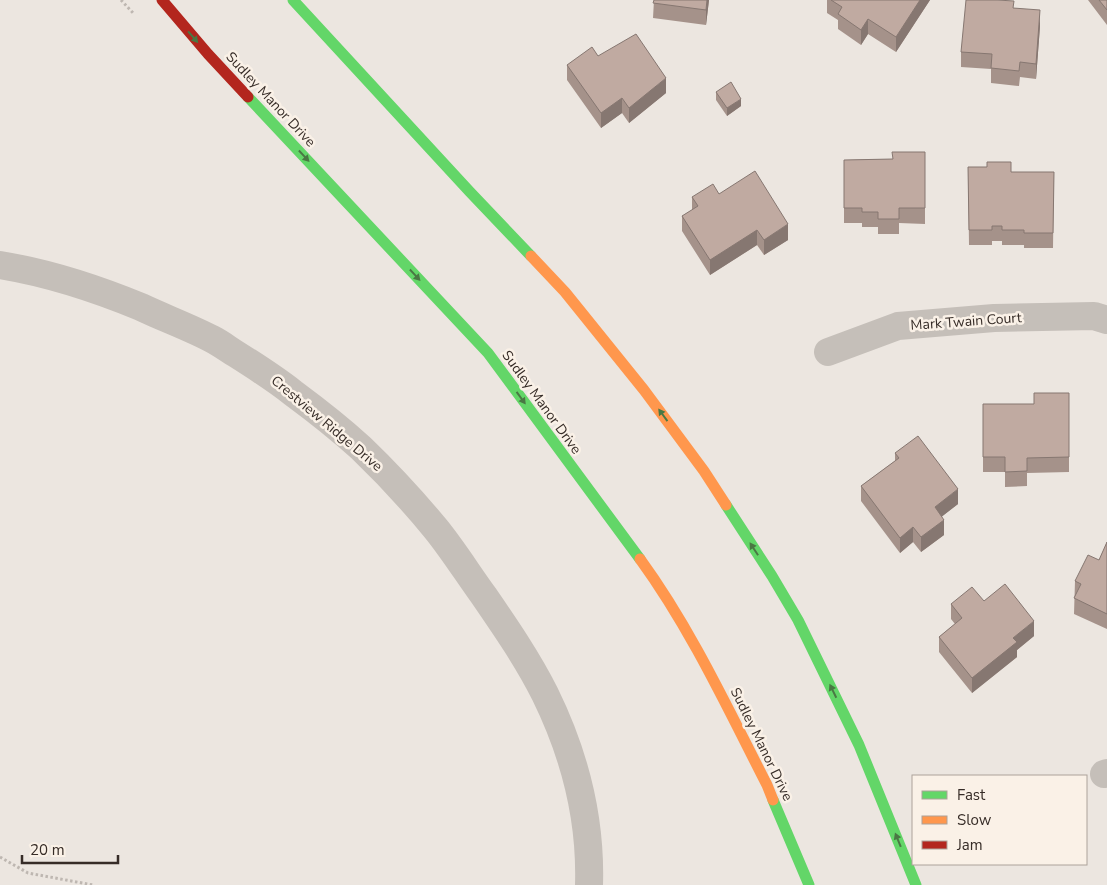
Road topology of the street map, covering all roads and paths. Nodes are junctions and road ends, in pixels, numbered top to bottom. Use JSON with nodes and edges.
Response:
{"nodes":[{"id":1,"x":121,"y":0,"type":"edge"},
{"id":2,"x":162,"y":0,"type":"edge"},
{"id":3,"x":293,"y":0,"type":"edge"},
{"id":4,"x":134,"y":14,"type":"dead end"},
{"id":5,"x":0,"y":265,"type":"edge"},
{"id":6,"x":1107,"y":320,"type":"edge"},
{"id":7,"x":828,"y":352,"type":"dead end"},
{"id":8,"x":0,"y":857,"type":"edge"},
{"id":9,"x":93,"y":885,"type":"edge"},
{"id":10,"x":589,"y":885,"type":"edge"},
{"id":11,"x":809,"y":885,"type":"edge"},
{"id":12,"x":916,"y":885,"type":"edge"}],
"edges":[{"from":1,"to":4,"type":"path"},
{"from":2,"to":11,"type":"main road","name":"Sudley Manor Drive","one_way":true},
{"from":12,"to":3,"type":"main road","one_way":true},
{"from":5,"to":10,"type":"street","name":"Crestview Ridge Drive"},
{"from":6,"to":7,"type":"street","name":"Mark Twain Court"},
{"from":8,"to":9,"type":"path"}]}
